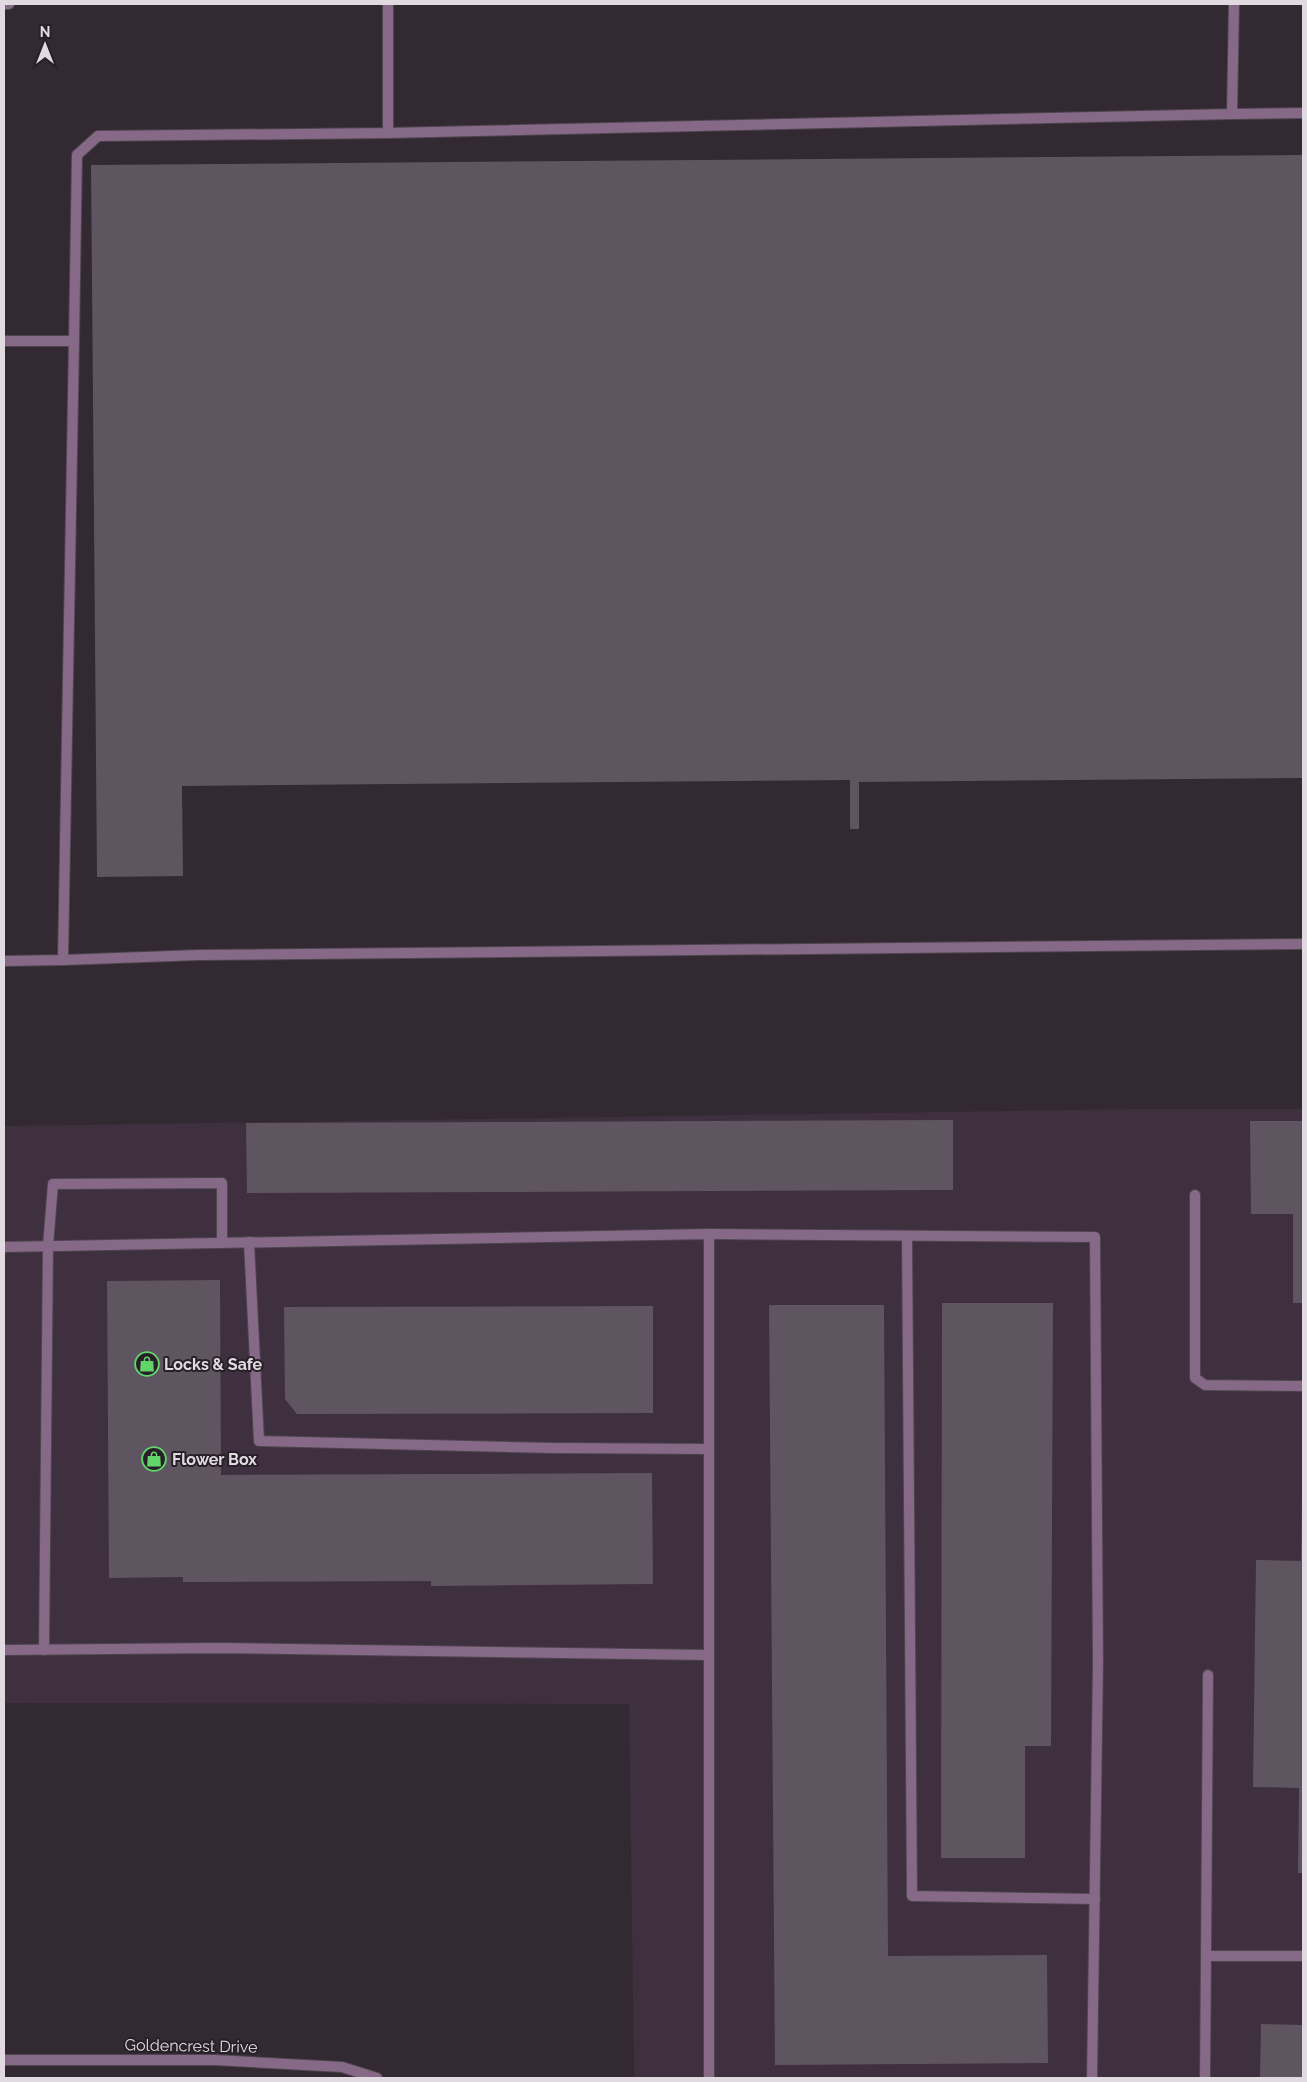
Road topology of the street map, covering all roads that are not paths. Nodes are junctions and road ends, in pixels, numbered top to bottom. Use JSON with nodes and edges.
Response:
{"nodes":[{"id":1,"x":4,"y":4,"type":"edge"},
{"id":2,"x":9,"y":4,"type":"edge"},
{"id":3,"x":388,"y":4,"type":"edge"},
{"id":4,"x":1234,"y":4,"type":"edge"},
{"id":5,"x":1303,"y":113,"type":"edge"},
{"id":6,"x":1232,"y":114,"type":"junction"},
{"id":7,"x":388,"y":133,"type":"junction"},
{"id":8,"x":4,"y":341,"type":"edge"},
{"id":9,"x":74,"y":341,"type":"junction"},
{"id":10,"x":1303,"y":944,"type":"edge"},
{"id":11,"x":63,"y":960,"type":"junction"},
{"id":12,"x":4,"y":961,"type":"edge"},
{"id":13,"x":1195,"y":1195,"type":"dead end"},
{"id":14,"x":709,"y":1234,"type":"junction"},
{"id":15,"x":907,"y":1236,"type":"junction"},
{"id":16,"x":249,"y":1242,"type":"junction"},
{"id":17,"x":222,"y":1243,"type":"junction"},
{"id":18,"x":48,"y":1246,"type":"junction"},
{"id":19,"x":4,"y":1247,"type":"edge"},
{"id":20,"x":1303,"y":1386,"type":"edge"},
{"id":21,"x":709,"y":1449,"type":"junction"},
{"id":22,"x":4,"y":1650,"type":"edge"},
{"id":23,"x":44,"y":1650,"type":"junction"},
{"id":24,"x":709,"y":1655,"type":"junction"},
{"id":25,"x":1208,"y":1675,"type":"dead end"},
{"id":26,"x":1095,"y":1899,"type":"junction"},
{"id":27,"x":1206,"y":1956,"type":"junction"},
{"id":28,"x":1303,"y":1956,"type":"edge"},
{"id":29,"x":4,"y":2060,"type":"edge"},
{"id":30,"x":377,"y":2078,"type":"edge"},
{"id":31,"x":709,"y":2078,"type":"edge"},
{"id":32,"x":1092,"y":2078,"type":"edge"},
{"id":33,"x":1205,"y":2078,"type":"edge"}],
"edges":[{"from":1,"to":2,"type":"street"},
{"from":3,"to":7,"type":"street"},
{"from":4,"to":6,"type":"street"},
{"from":5,"to":6,"type":"street"},
{"from":6,"to":7,"type":"street"},
{"from":7,"to":9,"type":"street"},
{"from":8,"to":9,"type":"street"},
{"from":9,"to":11,"type":"street"},
{"from":10,"to":11,"type":"street"},
{"from":11,"to":12,"type":"street"},
{"from":13,"to":20,"type":"street"},
{"from":14,"to":15,"type":"street"},
{"from":14,"to":16,"type":"street"},
{"from":14,"to":21,"type":"street"},
{"from":15,"to":26,"type":"street"},
{"from":15,"to":26,"type":"street"},
{"from":16,"to":17,"type":"street"},
{"from":16,"to":21,"type":"street"},
{"from":17,"to":18,"type":"street"},
{"from":17,"to":18,"type":"street"},
{"from":18,"to":19,"type":"street"},
{"from":18,"to":23,"type":"street"},
{"from":21,"to":24,"type":"street"},
{"from":22,"to":23,"type":"street"},
{"from":23,"to":24,"type":"street"},
{"from":24,"to":31,"type":"street"},
{"from":25,"to":27,"type":"street"},
{"from":26,"to":32,"type":"street"},
{"from":27,"to":28,"type":"street"},
{"from":27,"to":33,"type":"street"},
{"from":29,"to":30,"type":"street","name":"Goldencrest Drive"}]}
